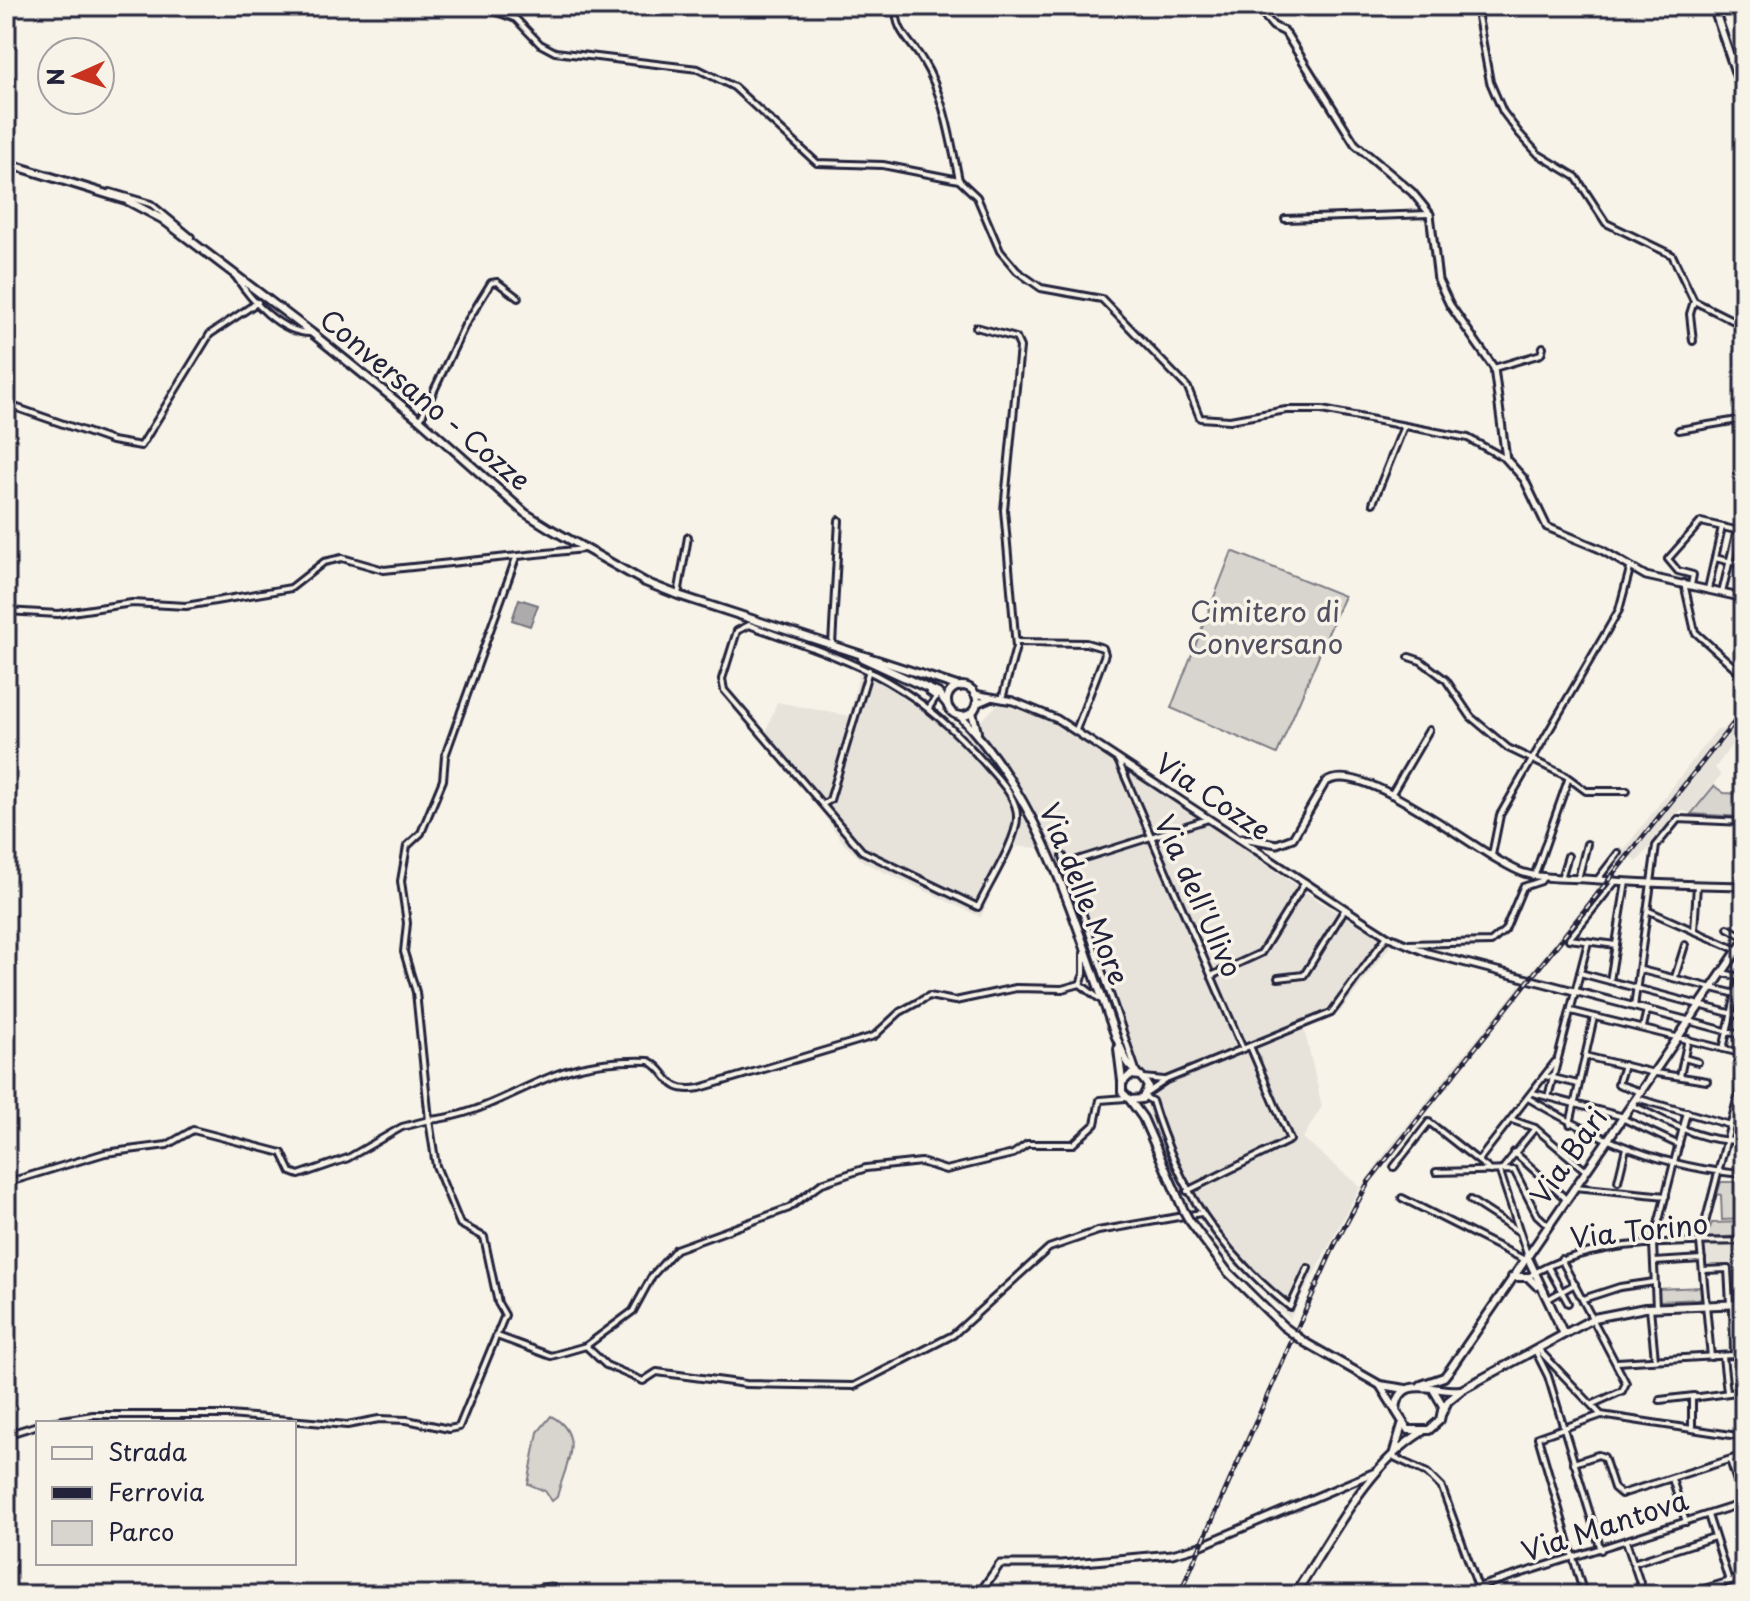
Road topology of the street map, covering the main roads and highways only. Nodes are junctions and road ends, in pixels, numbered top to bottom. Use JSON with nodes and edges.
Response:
{"nodes":[{"id":1,"x":1713,"y":6,"type":"edge"},
{"id":2,"x":1744,"y":97,"type":"edge"},
{"id":3,"x":6,"y":163,"type":"edge"},
{"id":4,"x":832,"y":645,"type":"junction"},
{"id":5,"x":960,"y":687,"type":"junction"},
{"id":6,"x":947,"y":704,"type":"junction"},
{"id":7,"x":972,"y":712,"type":"junction"},
{"id":8,"x":960,"y":716,"type":"junction"},
{"id":9,"x":977,"y":732,"type":"junction"},
{"id":10,"x":1744,"y":939,"type":"edge"},
{"id":11,"x":1741,"y":952,"type":"edge"},
{"id":12,"x":1116,"y":1037,"type":"junction"},
{"id":13,"x":1140,"y":1076,"type":"junction"},
{"id":14,"x":1122,"y":1084,"type":"junction"},
{"id":15,"x":1144,"y":1096,"type":"junction"},
{"id":16,"x":1128,"y":1099,"type":"junction"},
{"id":17,"x":1143,"y":1118,"type":"junction"},
{"id":18,"x":1527,"y":1265,"type":"junction"},
{"id":19,"x":1511,"y":1278,"type":"junction"},
{"id":20,"x":1744,"y":1304,"type":"edge"},
{"id":21,"x":1563,"y":1332,"type":"junction"},
{"id":22,"x":1380,"y":1385,"type":"junction"},
{"id":23,"x":1421,"y":1385,"type":"junction"},
{"id":24,"x":1406,"y":1389,"type":"junction"},
{"id":25,"x":1433,"y":1389,"type":"junction"},
{"id":26,"x":1463,"y":1389,"type":"junction"},
{"id":27,"x":1396,"y":1411,"type":"junction"},
{"id":28,"x":1442,"y":1413,"type":"junction"},
{"id":29,"x":1402,"y":1425,"type":"junction"},
{"id":30,"x":1422,"y":1432,"type":"junction"},
{"id":31,"x":1392,"y":1456,"type":"junction"},
{"id":32,"x":1294,"y":1595,"type":"edge"}],
"edges":[{"from":1,"to":2,"type":"main road"},
{"from":3,"to":4,"type":"main road","name":"Conversano - Cozze"},
{"from":4,"to":5,"type":"main road"},
{"from":4,"to":6,"type":"main road"},
{"from":5,"to":6,"type":"main road"},
{"from":5,"to":7,"type":"main road"},
{"from":6,"to":8,"type":"main road"},
{"from":7,"to":8,"type":"main road"},
{"from":7,"to":9,"type":"main road"},
{"from":8,"to":9,"type":"main road"},
{"from":9,"to":12,"type":"main road","name":"Via delle More"},
{"from":10,"to":11,"type":"main road","name":"Via Bari"},
{"from":11,"to":18,"type":"main road","name":"Via Bari"},
{"from":12,"to":13,"type":"main road"},
{"from":12,"to":14,"type":"main road"},
{"from":13,"to":14,"type":"main road"},
{"from":13,"to":15,"type":"main road"},
{"from":14,"to":16,"type":"main road"},
{"from":15,"to":16,"type":"main road"},
{"from":15,"to":17,"type":"main road"},
{"from":16,"to":17,"type":"main road"},
{"from":17,"to":22,"type":"main road","bridge":true},
{"from":18,"to":19,"type":"main road"},
{"from":18,"to":19,"type":"main road","name":"Via Bari"},
{"from":18,"to":21,"type":"main road"},
{"from":19,"to":23,"type":"main road","name":"Via Bari"},
{"from":20,"to":21,"type":"main road"},
{"from":21,"to":26,"type":"main road"},
{"from":22,"to":24,"type":"main road"},
{"from":22,"to":27,"type":"main road"},
{"from":23,"to":24,"type":"main road"},
{"from":23,"to":25,"type":"main road"},
{"from":24,"to":27,"type":"main road"},
{"from":25,"to":26,"type":"main road"},
{"from":25,"to":28,"type":"main road"},
{"from":26,"to":28,"type":"main road"},
{"from":27,"to":29,"type":"main road"},
{"from":28,"to":30,"type":"main road"},
{"from":29,"to":30,"type":"main road"},
{"from":29,"to":31,"type":"main road"},
{"from":30,"to":31,"type":"main road"},
{"from":31,"to":32,"type":"main road"}]}
